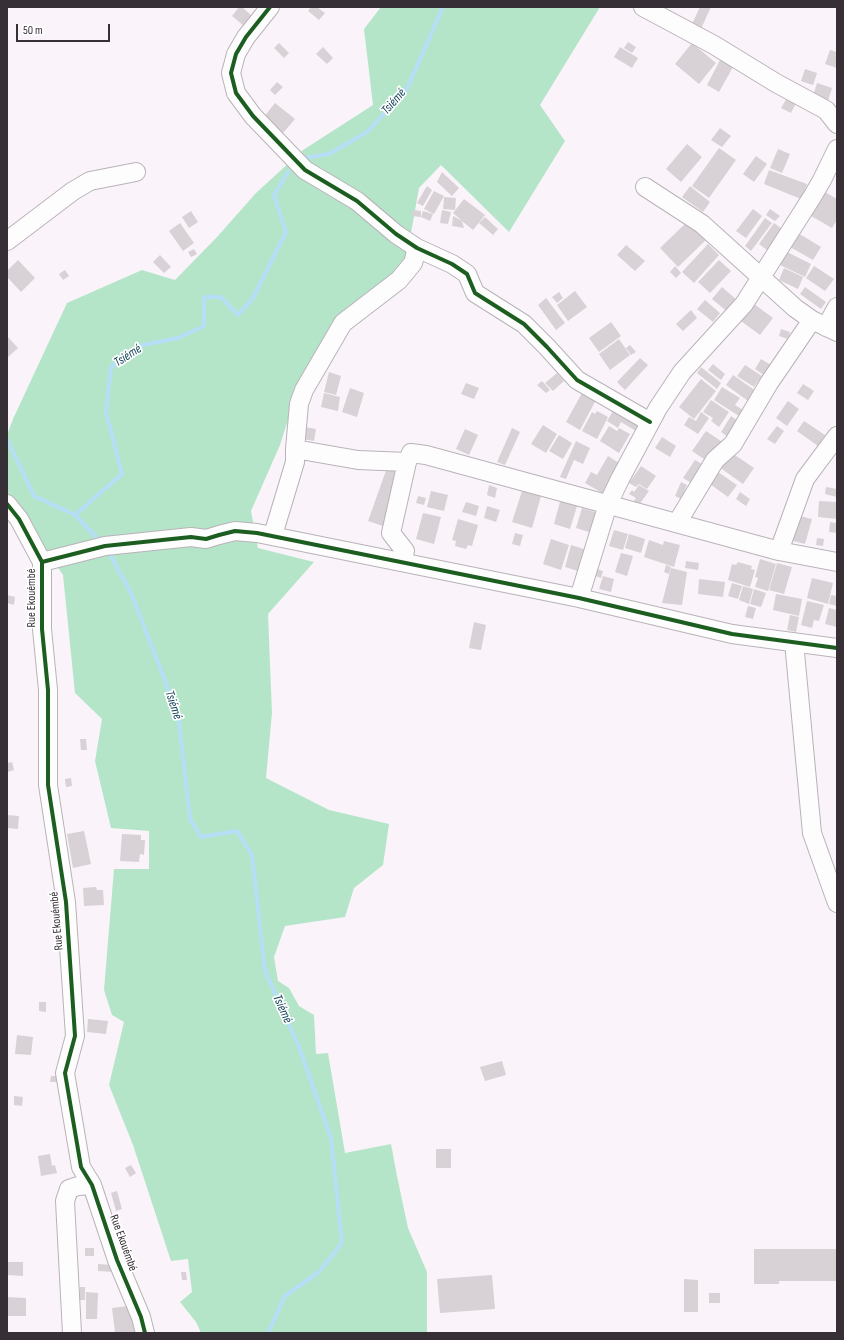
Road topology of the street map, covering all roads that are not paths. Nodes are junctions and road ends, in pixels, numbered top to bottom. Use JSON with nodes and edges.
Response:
{"nodes":[{"id":1,"x":270,"y":7,"type":"edge"},
{"id":2,"x":643,"y":7,"type":"edge"},
{"id":3,"x":837,"y":124,"type":"edge"},
{"id":4,"x":837,"y":149,"type":"edge"},
{"id":5,"x":136,"y":172,"type":"dead end"},
{"id":6,"x":645,"y":187,"type":"dead end"},
{"id":7,"x":7,"y":240,"type":"edge"},
{"id":8,"x":417,"y":248,"type":"junction"},
{"id":9,"x":761,"y":278,"type":"junction"},
{"id":10,"x":837,"y":307,"type":"edge"},
{"id":11,"x":825,"y":326,"type":"edge"},
{"id":12,"x":650,"y":422,"type":"junction"},
{"id":13,"x":837,"y":436,"type":"edge"},
{"id":14,"x":294,"y":449,"type":"junction"},
{"id":15,"x":407,"y":462,"type":"junction"},
{"id":16,"x":7,"y":504,"type":"edge"},
{"id":17,"x":608,"y":504,"type":"junction"},
{"id":18,"x":677,"y":523,"type":"junction"},
{"id":19,"x":273,"y":535,"type":"junction"},
{"id":20,"x":779,"y":551,"type":"junction"},
{"id":21,"x":42,"y":562,"type":"junction"},
{"id":22,"x":402,"y":562,"type":"junction"},
{"id":23,"x":837,"y":562,"type":"edge"},
{"id":24,"x":579,"y":598,"type":"junction"},
{"id":25,"x":794,"y":642,"type":"junction"},
{"id":26,"x":837,"y":648,"type":"edge"},
{"id":27,"x":837,"y":903,"type":"edge"},
{"id":28,"x":92,"y":1185,"type":"junction"},
{"id":29,"x":72,"y":1333,"type":"edge"},
{"id":30,"x":145,"y":1333,"type":"edge"}],
"edges":[{"from":1,"to":8,"type":"street"},
{"from":2,"to":3,"type":"street"},
{"from":4,"to":9,"type":"street"},
{"from":5,"to":7,"type":"street"},
{"from":6,"to":9,"type":"street"},
{"from":8,"to":12,"type":"street"},
{"from":8,"to":14,"type":"street"},
{"from":9,"to":11,"type":"street"},
{"from":9,"to":12,"type":"street"},
{"from":10,"to":11,"type":"street"},
{"from":11,"to":18,"type":"street"},
{"from":12,"to":17,"type":"street"},
{"from":13,"to":20,"type":"street"},
{"from":14,"to":15,"type":"street"},
{"from":14,"to":19,"type":"street"},
{"from":15,"to":17,"type":"street"},
{"from":15,"to":22,"type":"street"},
{"from":16,"to":21,"type":"street","name":"Rue Ekouémbé"},
{"from":17,"to":18,"type":"street"},
{"from":17,"to":24,"type":"street"},
{"from":18,"to":20,"type":"street"},
{"from":19,"to":21,"type":"street"},
{"from":19,"to":22,"type":"street"},
{"from":20,"to":23,"type":"street"},
{"from":21,"to":28,"type":"street","name":"Rue Ekouémbé"},
{"from":22,"to":24,"type":"street"},
{"from":24,"to":25,"type":"street"},
{"from":25,"to":26,"type":"street"},
{"from":25,"to":27,"type":"street"},
{"from":28,"to":29,"type":"street"},
{"from":28,"to":30,"type":"street","name":"Rue Ekouémbé"}]}
